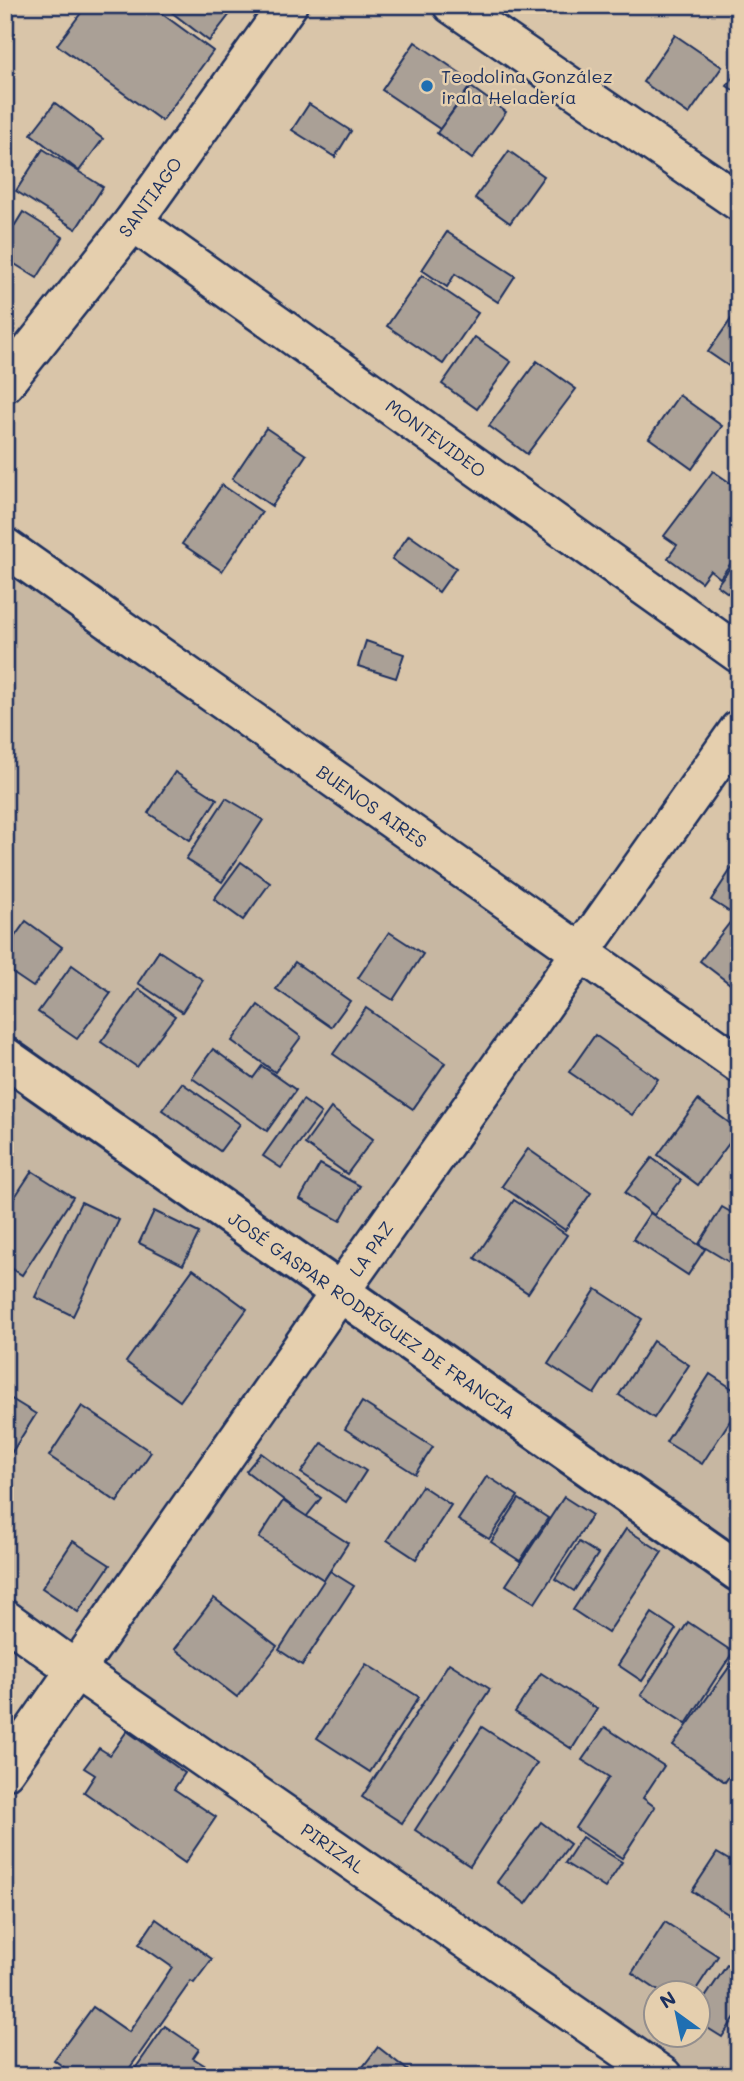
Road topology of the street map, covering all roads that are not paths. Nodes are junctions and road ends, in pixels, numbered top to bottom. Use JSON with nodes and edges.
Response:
{"nodes":[{"id":1,"x":288,"y":5,"type":"edge"},
{"id":2,"x":452,"y":5,"type":"edge"},
{"id":3,"x":739,"y":202,"type":"edge"},
{"id":4,"x":133,"y":222,"type":"junction"},
{"id":5,"x":5,"y":383,"type":"edge"},
{"id":6,"x":5,"y":547,"type":"edge"},
{"id":7,"x":739,"y":654,"type":"edge"},
{"id":8,"x":739,"y":729,"type":"edge"},
{"id":9,"x":580,"y":953,"type":"junction"},
{"id":10,"x":5,"y":1057,"type":"edge"},
{"id":11,"x":739,"y":1064,"type":"edge"},
{"id":12,"x":340,"y":1292,"type":"junction"},
{"id":13,"x":739,"y":1572,"type":"edge"},
{"id":14,"x":5,"y":1619,"type":"edge"},
{"id":15,"x":76,"y":1670,"type":"junction"},
{"id":16,"x":5,"y":1771,"type":"edge"},
{"id":17,"x":663,"y":2076,"type":"edge"}],
"edges":[{"from":1,"to":4,"type":"street","name":"SANTIAGO"},
{"from":2,"to":3,"type":"street"},
{"from":4,"to":5,"type":"street","name":"SANTIAGO"},
{"from":4,"to":7,"type":"street","name":"MONTEVIDEO"},
{"from":6,"to":9,"type":"street","name":"BUENOS AIRES"},
{"from":8,"to":9,"type":"street","name":"LA PAZ"},
{"from":9,"to":11,"type":"street","name":"BUENOS AIRES"},
{"from":9,"to":12,"type":"street","name":"LA PAZ"},
{"from":10,"to":12,"type":"street","name":"JOSÉ GASPAR RODRÍGUEZ DE FRANCIA"},
{"from":12,"to":13,"type":"street","name":"JOSÉ GASPAR RODRÍGUEZ DE FRANCIA"},
{"from":12,"to":15,"type":"street","name":"LA PAZ"},
{"from":14,"to":15,"type":"street","name":"PIRIZAL"},
{"from":15,"to":16,"type":"street","name":"LA PAZ"},
{"from":15,"to":17,"type":"street","name":"PIRIZAL"}]}
